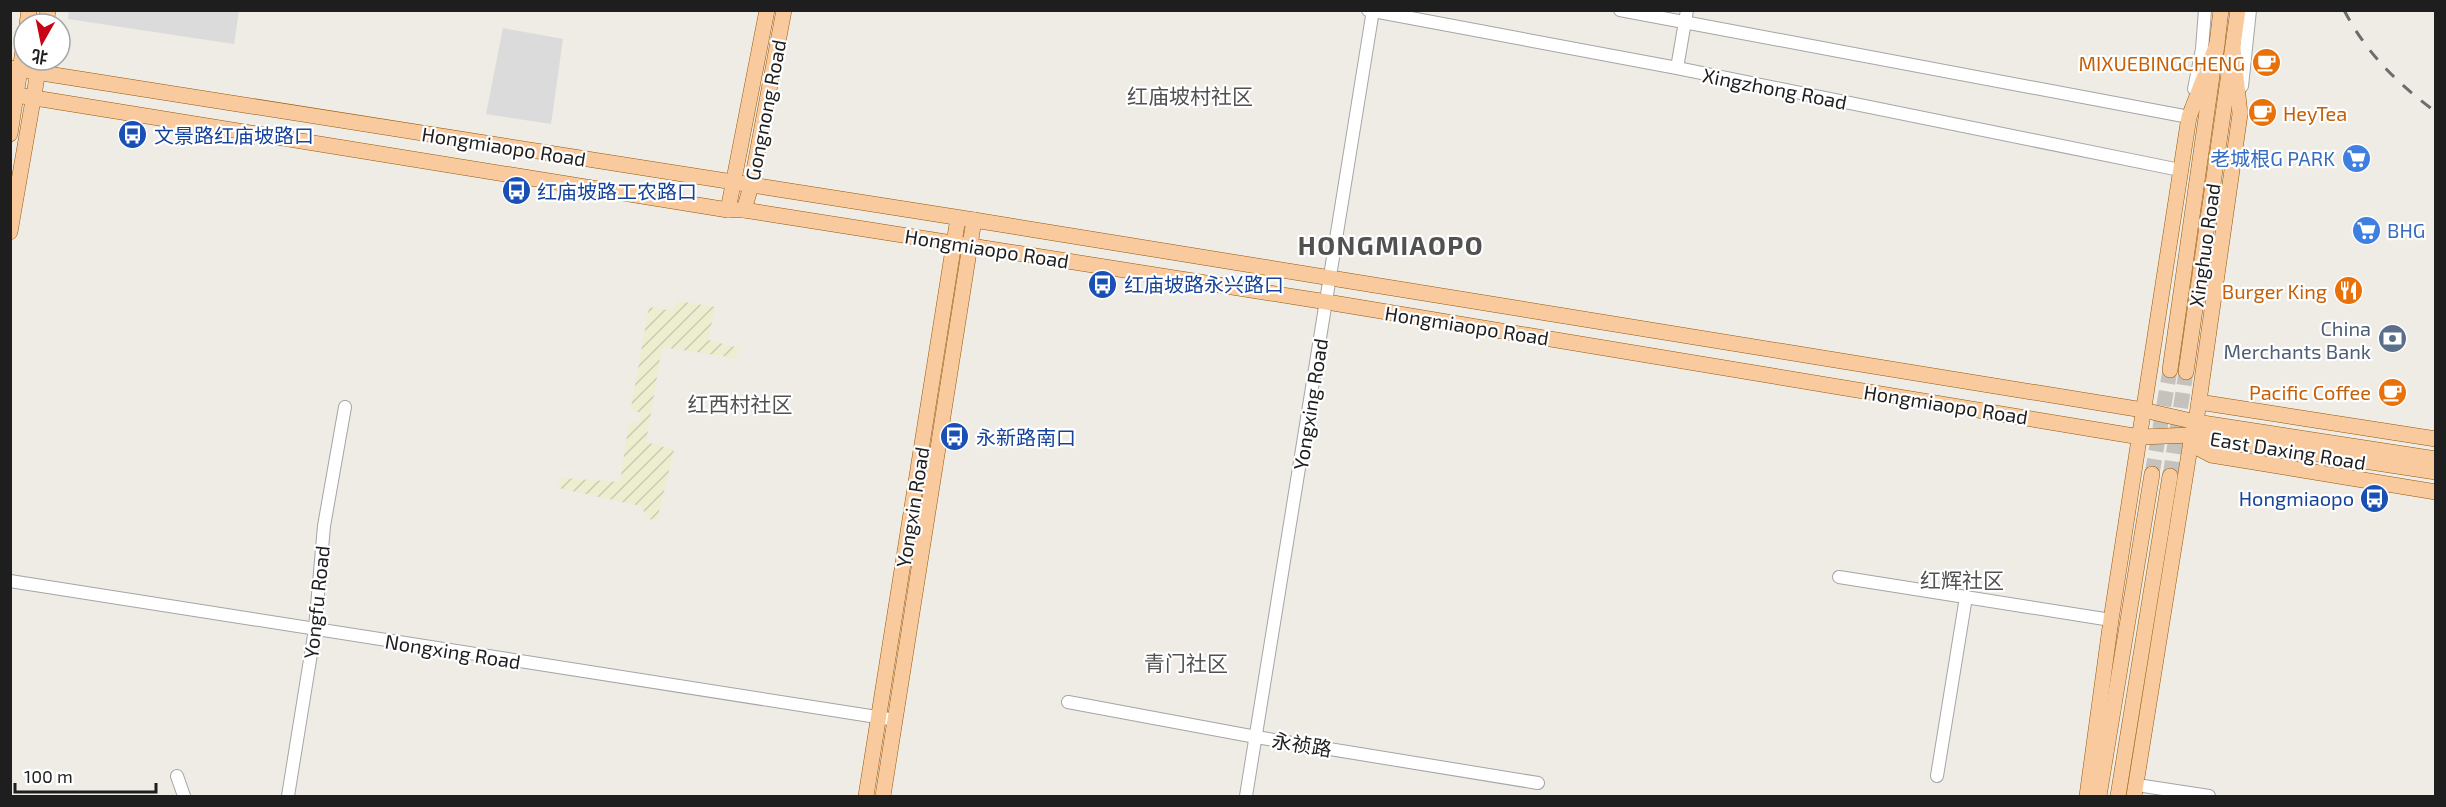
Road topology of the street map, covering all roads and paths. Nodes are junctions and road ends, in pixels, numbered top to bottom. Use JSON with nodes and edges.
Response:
{"nodes":[{"id":1,"x":767,"y":10,"type":"edge"},
{"id":2,"x":784,"y":10,"type":"edge"},
{"id":3,"x":1620,"y":10,"type":"edge"},
{"id":4,"x":2205,"y":10,"type":"edge"},
{"id":5,"x":2221,"y":10,"type":"edge"},
{"id":6,"x":2238,"y":10,"type":"edge"},
{"id":7,"x":2250,"y":10,"type":"edge"},
{"id":8,"x":1371,"y":11,"type":"edge"},
{"id":9,"x":1686,"y":17,"type":"edge"},
{"id":10,"x":2217,"y":44,"type":"junction"},
{"id":11,"x":2233,"y":49,"type":"junction"},
{"id":12,"x":1677,"y":68,"type":"junction"},
{"id":13,"x":15,"y":72,"type":"edge"},
{"id":14,"x":38,"y":72,"type":"edge"},
{"id":15,"x":72,"y":72,"type":"edge"},
{"id":16,"x":13,"y":95,"type":"edge"},
{"id":17,"x":32,"y":99,"type":"junction"},
{"id":18,"x":2240,"y":114,"type":"junction"},
{"id":19,"x":2189,"y":117,"type":"junction"},
{"id":20,"x":10,"y":134,"type":"edge"},
{"id":21,"x":2180,"y":170,"type":"junction"},
{"id":22,"x":734,"y":182,"type":"junction"},
{"id":23,"x":751,"y":186,"type":"junction"},
{"id":24,"x":728,"y":210,"type":"junction"},
{"id":25,"x":744,"y":210,"type":"junction"},
{"id":26,"x":958,"y":218,"type":"junction"},
{"id":27,"x":974,"y":220,"type":"junction"},
{"id":28,"x":10,"y":232,"type":"edge"},
{"id":29,"x":953,"y":243,"type":"junction"},
{"id":30,"x":970,"y":246,"type":"junction"},
{"id":31,"x":1331,"y":278,"type":"junction"},
{"id":32,"x":1327,"y":302,"type":"junction"},
{"id":33,"x":2170,"y":370,"type":"tunnel mouth"},
{"id":34,"x":2186,"y":372,"type":"tunnel mouth"},
{"id":35,"x":2199,"y":402,"type":"junction"},
{"id":36,"x":345,"y":407,"type":"dead end"},
{"id":37,"x":2143,"y":410,"type":"junction"},
{"id":38,"x":2194,"y":428,"type":"junction"},
{"id":39,"x":2140,"y":437,"type":"junction"},
{"id":40,"x":2436,"y":439,"type":"edge"},
{"id":41,"x":2436,"y":459,"type":"edge"},
{"id":42,"x":2436,"y":472,"type":"edge"},
{"id":43,"x":2152,"y":474,"type":"tunnel mouth"},
{"id":44,"x":2170,"y":476,"type":"tunnel mouth"},
{"id":45,"x":2436,"y":492,"type":"edge"},
{"id":46,"x":1839,"y":577,"type":"dead end"},
{"id":47,"x":10,"y":581,"type":"edge"},
{"id":48,"x":1966,"y":597,"type":"junction"},
{"id":49,"x":2111,"y":620,"type":"junction"},
{"id":50,"x":315,"y":629,"type":"junction"},
{"id":51,"x":1068,"y":702,"type":"dead end"},
{"id":52,"x":879,"y":718,"type":"junction"},
{"id":53,"x":896,"y":720,"type":"junction"},
{"id":54,"x":1256,"y":737,"type":"junction"},
{"id":55,"x":177,"y":776,"type":"dead end"},
{"id":56,"x":1937,"y":776,"type":"dead end"},
{"id":57,"x":1538,"y":783,"type":"dead end"},
{"id":58,"x":2135,"y":791,"type":"edge"},
{"id":59,"x":184,"y":796,"type":"edge"},
{"id":60,"x":288,"y":796,"type":"edge"},
{"id":61,"x":866,"y":796,"type":"edge"},
{"id":62,"x":883,"y":796,"type":"edge"},
{"id":63,"x":1246,"y":796,"type":"edge"},
{"id":64,"x":2087,"y":796,"type":"edge"},
{"id":65,"x":2099,"y":796,"type":"edge"},
{"id":66,"x":2118,"y":796,"type":"edge"},
{"id":67,"x":2209,"y":796,"type":"edge"}],
"edges":[{"from":1,"to":22,"type":"main road","name":"Gongnong Road"},
{"from":2,"to":23,"type":"main road","name":"Gongnong Road"},
{"from":3,"to":9,"type":"street"},
{"from":4,"to":19,"type":"street"},
{"from":5,"to":10,"type":"main road","name":"Xinghuo Road"},
{"from":6,"to":11,"type":"main road","name":"Xinghuo Road"},
{"from":7,"to":18,"type":"street"},
{"from":8,"to":12,"type":"street","name":"Xingzhong Road"},
{"from":8,"to":31,"type":"street","name":"Yongxing Road"},
{"from":9,"to":12,"type":"street"},
{"from":9,"to":19,"type":"street"},
{"from":10,"to":19,"type":"main road"},
{"from":10,"to":33,"type":"main road","name":"Xinghuo Road"},
{"from":11,"to":18,"type":"main road"},
{"from":11,"to":34,"type":"main road","name":"Xinghuo Road"},
{"from":12,"to":21,"type":"street","name":"Xingzhong Road"},
{"from":13,"to":16,"type":"main road"},
{"from":14,"to":17,"type":"main road"},
{"from":15,"to":22,"type":"main road","name":"Hongmiaopo Road"},
{"from":16,"to":17,"type":"main road","name":"Hongmiaopo Road"},
{"from":16,"to":20,"type":"main road"},
{"from":17,"to":24,"type":"main road","name":"Hongmiaopo Road"},
{"from":17,"to":28,"type":"main road"},
{"from":18,"to":35,"type":"main road"},
{"from":19,"to":21,"type":"main road"},
{"from":21,"to":37,"type":"main road"},
{"from":22,"to":23,"type":"main road","name":"Hongmiaopo Road"},
{"from":22,"to":24,"type":"main road","name":"Gongnong Road"},
{"from":23,"to":25,"type":"main road","name":"Gongnong Road"},
{"from":23,"to":26,"type":"main road","name":"Hongmiaopo Road"},
{"from":24,"to":25,"type":"main road","name":"Hongmiaopo Road"},
{"from":25,"to":29,"type":"main road","name":"Hongmiaopo Road"},
{"from":26,"to":27,"type":"main road","name":"Hongmiaopo Road"},
{"from":26,"to":29,"type":"main road","name":"Yongxin Road"},
{"from":27,"to":30,"type":"main road","name":"Yongxin Road"},
{"from":27,"to":31,"type":"main road","name":"Hongmiaopo Road"},
{"from":29,"to":30,"type":"main road","name":"Hongmiaopo Road"},
{"from":29,"to":52,"type":"main road","name":"Yongxin Road"},
{"from":30,"to":32,"type":"main road","name":"Hongmiaopo Road"},
{"from":30,"to":53,"type":"main road","name":"Yongxin Road"},
{"from":31,"to":32,"type":"street","name":"Yongxing Road"},
{"from":31,"to":37,"type":"main road","name":"Hongmiaopo Road"},
{"from":32,"to":39,"type":"main road","name":"Hongmiaopo Road"},
{"from":32,"to":54,"type":"street","name":"Yongxing Road"},
{"from":35,"to":38,"type":"main road"},
{"from":35,"to":40,"type":"main road"},
{"from":36,"to":50,"type":"street","name":"Yongfu Road"},
{"from":37,"to":38,"type":"main road","name":"East Daxing Road"},
{"from":37,"to":39,"type":"main road"},
{"from":38,"to":39,"type":"main road","name":"East Daxing Road"},
{"from":38,"to":41,"type":"main road","name":"East Daxing Road"},
{"from":38,"to":42,"type":"main road","name":"East Daxing Road"},
{"from":38,"to":45,"type":"main road"},
{"from":38,"to":58,"type":"main road"},
{"from":39,"to":49,"type":"main road"},
{"from":43,"to":65,"type":"main road"},
{"from":44,"to":66,"type":"main road"},
{"from":46,"to":48,"type":"street"},
{"from":47,"to":50,"type":"street","name":"Nongxing Road"},
{"from":48,"to":49,"type":"street"},
{"from":48,"to":56,"type":"street"},
{"from":49,"to":64,"type":"main road"},
{"from":50,"to":52,"type":"street","name":"Nongxing Road"},
{"from":50,"to":60,"type":"street","name":"Yongfu Road"},
{"from":51,"to":54,"type":"street","name":"永祯路"},
{"from":52,"to":53,"type":"street","name":"Nongxing Road"},
{"from":52,"to":61,"type":"main road","name":"Yongxin Road"},
{"from":53,"to":62,"type":"main road","name":"Yongxin Road"},
{"from":54,"to":57,"type":"street","name":"永祯路"},
{"from":54,"to":63,"type":"street","name":"Yongxing Road"},
{"from":55,"to":59,"type":"street"},
{"from":58,"to":67,"type":"street"}]}
